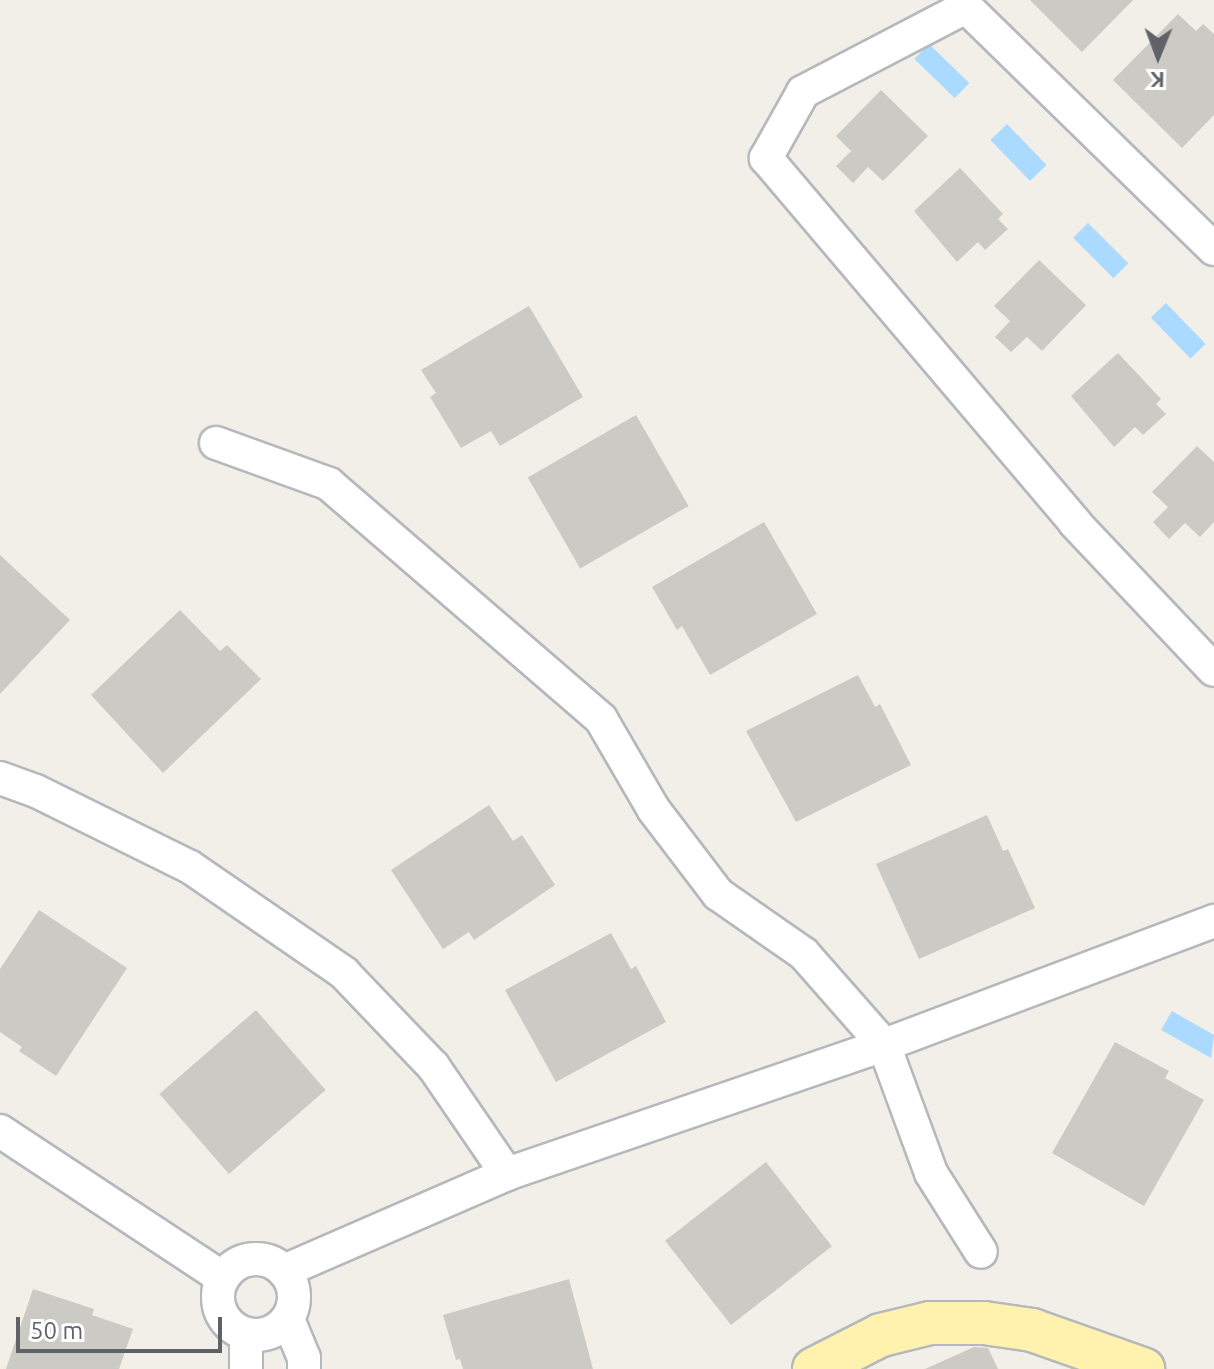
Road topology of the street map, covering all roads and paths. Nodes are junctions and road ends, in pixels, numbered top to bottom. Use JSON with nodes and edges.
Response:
{"nodes":[{"id":1,"x":1214,"y":249,"type":"edge"},
{"id":2,"x":216,"y":443,"type":"dead end"},
{"id":3,"x":1214,"y":670,"type":"edge"},
{"id":4,"x":0,"y":778,"type":"edge"},
{"id":5,"x":1214,"y":921,"type":"edge"},
{"id":6,"x":884,"y":1045,"type":"junction"},
{"id":7,"x":0,"y":1131,"type":"edge"},
{"id":8,"x":507,"y":1174,"type":"junction"},
{"id":9,"x":981,"y":1252,"type":"dead end"},
{"id":10,"x":284,"y":1271,"type":"junction"},
{"id":11,"x":223,"y":1278,"type":"junction"},
{"id":12,"x":288,"y":1319,"type":"junction"},
{"id":13,"x":246,"y":1335,"type":"junction"},
{"id":14,"x":246,"y":1369,"type":"edge"},
{"id":15,"x":304,"y":1369,"type":"edge"},
{"id":16,"x":814,"y":1369,"type":"edge"},
{"id":17,"x":1143,"y":1369,"type":"edge"}],
"edges":[{"from":1,"to":3,"type":"street"},
{"from":2,"to":6,"type":"street"},
{"from":4,"to":8,"type":"street"},
{"from":5,"to":6,"type":"street"},
{"from":6,"to":8,"type":"street"},
{"from":6,"to":9,"type":"street"},
{"from":7,"to":11,"type":"street"},
{"from":8,"to":10,"type":"street"},
{"from":10,"to":11,"type":"street"},
{"from":10,"to":12,"type":"street"},
{"from":11,"to":13,"type":"street"},
{"from":12,"to":13,"type":"street"},
{"from":12,"to":15,"type":"street"},
{"from":13,"to":14,"type":"street"},
{"from":16,"to":17,"type":"main road"}]}
